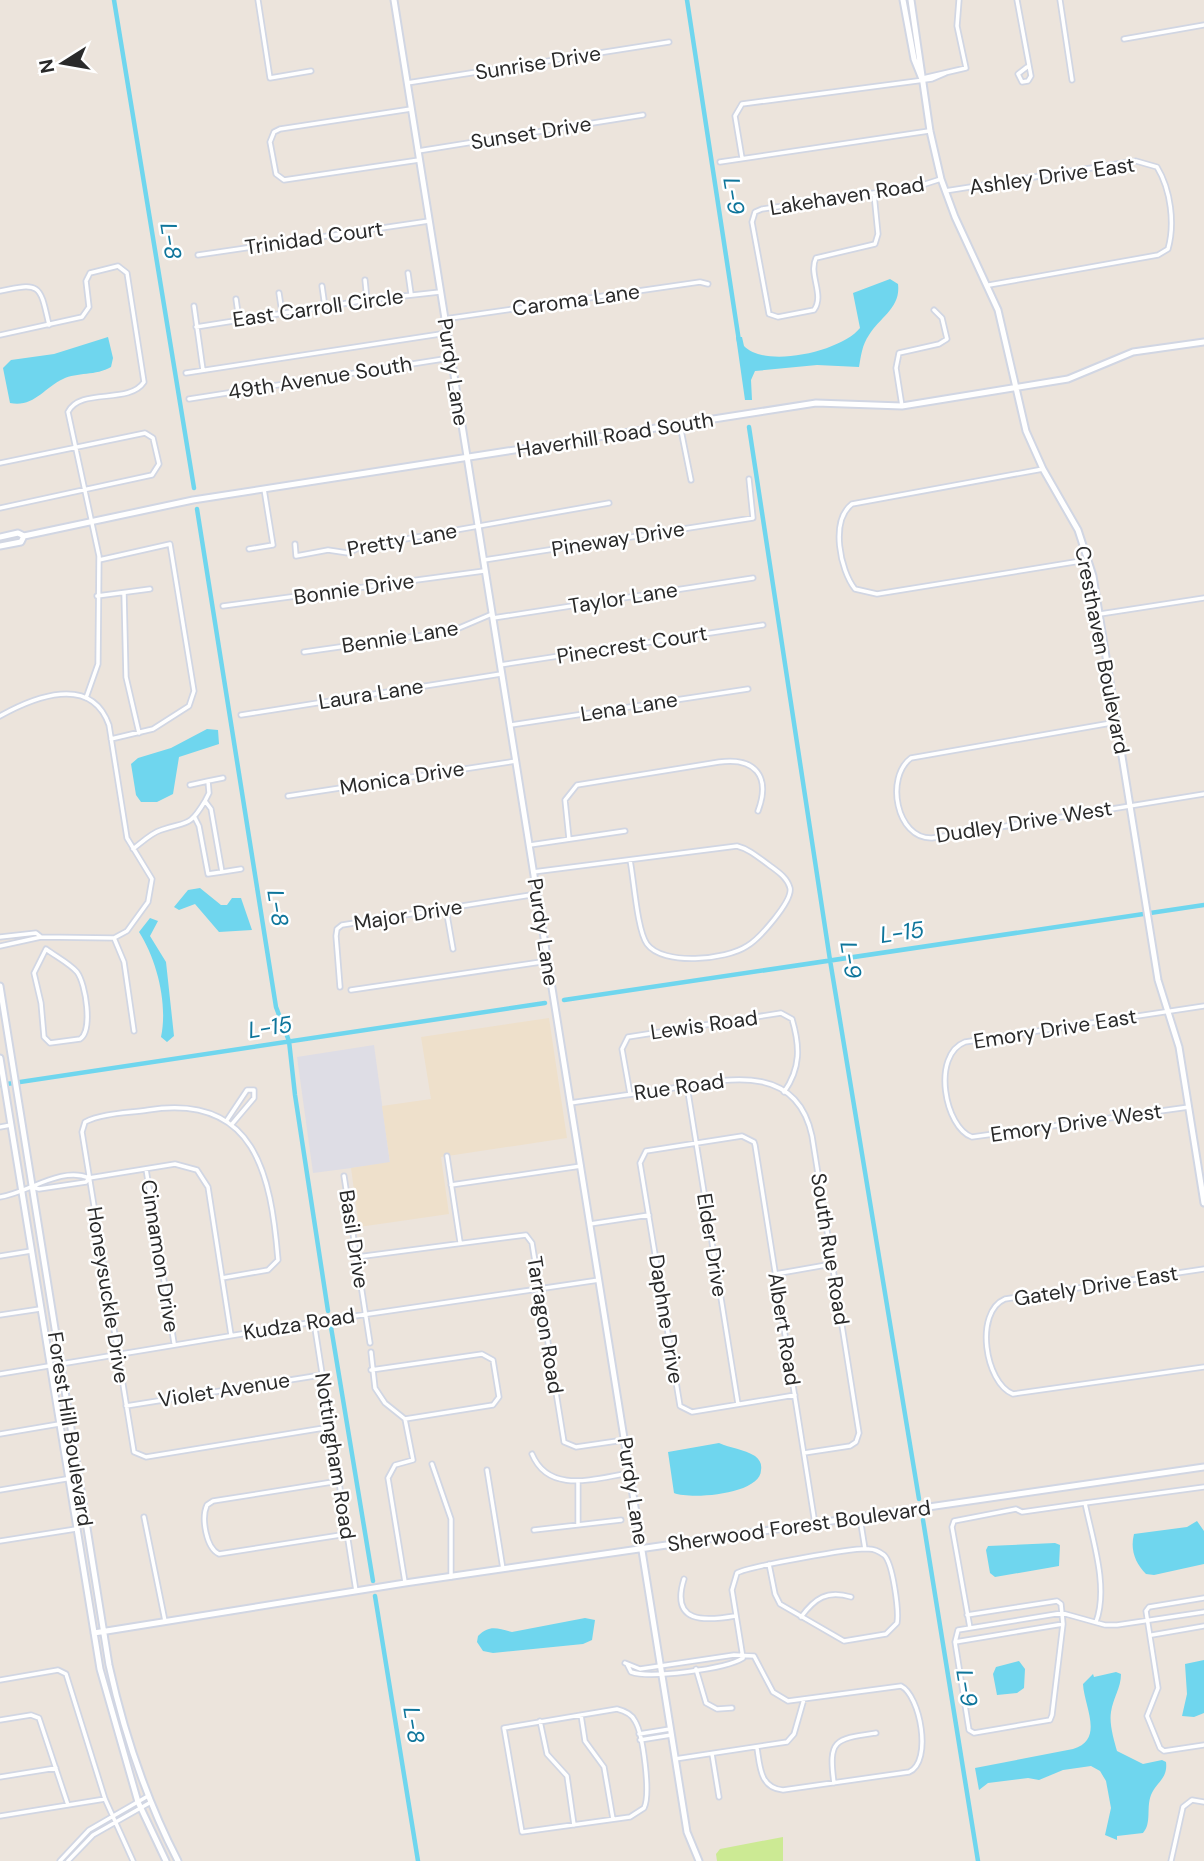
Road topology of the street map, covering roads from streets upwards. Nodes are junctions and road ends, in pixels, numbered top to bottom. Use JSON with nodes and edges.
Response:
{"nodes":[{"id":1,"x":258,"y":0,"type":"edge"},
{"id":2,"x":394,"y":0,"type":"edge"},
{"id":3,"x":903,"y":0,"type":"edge"},
{"id":4,"x":911,"y":0,"type":"edge"},
{"id":5,"x":959,"y":0,"type":"edge"},
{"id":6,"x":1017,"y":0,"type":"edge"},
{"id":7,"x":1060,"y":0,"type":"edge"},
{"id":8,"x":1204,"y":25,"type":"edge"},
{"id":9,"x":1124,"y":39,"type":"dead end"},
{"id":10,"x":669,"y":42,"type":"dead end"},
{"id":11,"x":1027,"y":66,"type":"junction"},
{"id":12,"x":312,"y":71,"type":"dead end"},
{"id":13,"x":922,"y":79,"type":"junction"},
{"id":14,"x":1072,"y":80,"type":"dead end"},
{"id":15,"x":407,"y":83,"type":"junction"},
{"id":16,"x":411,"y":109,"type":"junction"},
{"id":17,"x":643,"y":115,"type":"dead end"},
{"id":18,"x":930,"y":131,"type":"junction"},
{"id":19,"x":418,"y":151,"type":"junction"},
{"id":20,"x":742,"y":158,"type":"junction"},
{"id":21,"x":419,"y":160,"type":"junction"},
{"id":22,"x":720,"y":162,"type":"dead end"},
{"id":23,"x":941,"y":179,"type":"junction"},
{"id":24,"x":945,"y":191,"type":"junction"},
{"id":25,"x":874,"y":194,"type":"junction"},
{"id":26,"x":429,"y":221,"type":"junction"},
{"id":27,"x":198,"y":255,"type":"dead end"},
{"id":28,"x":408,"y":273,"type":"dead end"},
{"id":29,"x":365,"y":279,"type":"dead end"},
{"id":30,"x":708,"y":284,"type":"dead end"},
{"id":31,"x":989,"y":285,"type":"junction"},
{"id":32,"x":322,"y":286,"type":"dead end"},
{"id":33,"x":0,"y":291,"type":"edge"},
{"id":34,"x":440,"y":292,"type":"junction"},
{"id":35,"x":279,"y":293,"type":"dead end"},
{"id":36,"x":411,"y":294,"type":"junction"},
{"id":37,"x":236,"y":299,"type":"dead end"},
{"id":38,"x":367,"y":300,"type":"junction"},
{"id":39,"x":194,"y":306,"type":"dead end"},
{"id":40,"x":325,"y":307,"type":"junction"},
{"id":41,"x":934,"y":310,"type":"dead end"},
{"id":42,"x":282,"y":313,"type":"junction"},
{"id":43,"x":444,"y":319,"type":"junction"},
{"id":44,"x":239,"y":320,"type":"junction"},
{"id":45,"x":49,"y":325,"type":"junction"},
{"id":46,"x":196,"y":327,"type":"junction"},
{"id":47,"x":447,"y":333,"type":"junction"},
{"id":48,"x":0,"y":335,"type":"edge"},
{"id":49,"x":1204,"y":342,"type":"edge"},
{"id":50,"x":450,"y":358,"type":"junction"},
{"id":51,"x":203,"y":371,"type":"junction"},
{"id":52,"x":186,"y":373,"type":"dead end"},
{"id":53,"x":1015,"y":387,"type":"junction"},
{"id":54,"x":189,"y":399,"type":"dead end"},
{"id":55,"x":902,"y":406,"type":"junction"},
{"id":56,"x":680,"y":425,"type":"junction"},
{"id":57,"x":75,"y":448,"type":"junction"},
{"id":58,"x":467,"y":458,"type":"junction"},
{"id":59,"x":0,"y":463,"type":"edge"},
{"id":60,"x":1043,"y":469,"type":"junction"},
{"id":61,"x":749,"y":479,"type":"dead end"},
{"id":62,"x":691,"y":480,"type":"dead end"},
{"id":63,"x":264,"y":489,"type":"junction"},
{"id":64,"x":85,"y":490,"type":"junction"},
{"id":65,"x":610,"y":503,"type":"dead end"},
{"id":66,"x":0,"y":508,"type":"edge"},
{"id":67,"x":92,"y":522,"type":"junction"},
{"id":68,"x":478,"y":527,"type":"junction"},
{"id":69,"x":24,"y":536,"type":"junction"},
{"id":70,"x":0,"y":537,"type":"edge"},
{"id":71,"x":295,"y":544,"type":"dead end"},
{"id":72,"x":0,"y":546,"type":"edge"},
{"id":73,"x":248,"y":549,"type":"dead end"},
{"id":74,"x":99,"y":560,"type":"junction"},
{"id":75,"x":484,"y":560,"type":"junction"},
{"id":76,"x":1089,"y":560,"type":"junction"},
{"id":77,"x":485,"y":570,"type":"junction"},
{"id":78,"x":753,"y":578,"type":"dead end"},
{"id":79,"x":150,"y":589,"type":"dead end"},
{"id":80,"x":124,"y":593,"type":"junction"},
{"id":81,"x":97,"y":596,"type":"junction"},
{"id":82,"x":1204,"y":598,"type":"edge"},
{"id":83,"x":223,"y":606,"type":"dead end"},
{"id":84,"x":1100,"y":614,"type":"junction"},
{"id":85,"x":493,"y":616,"type":"junction"},
{"id":86,"x":763,"y":625,"type":"dead end"},
{"id":87,"x":304,"y":652,"type":"dead end"},
{"id":88,"x":500,"y":665,"type":"junction"},
{"id":89,"x":502,"y":674,"type":"junction"},
{"id":90,"x":748,"y":689,"type":"dead end"},
{"id":91,"x":86,"y":698,"type":"junction"},
{"id":92,"x":1,"y":714,"type":"edge"},
{"id":93,"x":240,"y":715,"type":"dead end"},
{"id":94,"x":1117,"y":723,"type":"junction"},
{"id":95,"x":510,"y":726,"type":"junction"},
{"id":96,"x":138,"y":733,"type":"junction"},
{"id":97,"x":111,"y":739,"type":"junction"},
{"id":98,"x":516,"y":761,"type":"junction"},
{"id":99,"x":223,"y":778,"type":"dead end"},
{"id":100,"x":208,"y":781,"type":"junction"},
{"id":101,"x":190,"y":785,"type":"dead end"},
{"id":102,"x":1204,"y":794,"type":"edge"},
{"id":103,"x":288,"y":796,"type":"dead end"},
{"id":104,"x":205,"y":801,"type":"junction"},
{"id":105,"x":1130,"y":806,"type":"junction"},
{"id":106,"x":758,"y":811,"type":"dead end"},
{"id":107,"x":195,"y":818,"type":"junction"},
{"id":108,"x":625,"y":831,"type":"dead end"},
{"id":109,"x":569,"y":839,"type":"junction"},
{"id":110,"x":529,"y":846,"type":"junction"},
{"id":111,"x":133,"y":849,"type":"junction"},
{"id":112,"x":630,"y":860,"type":"junction"},
{"id":113,"x":241,"y":869,"type":"dead end"},
{"id":114,"x":222,"y":872,"type":"junction"},
{"id":115,"x":533,"y":872,"type":"junction"},
{"id":116,"x":537,"y":894,"type":"junction"},
{"id":117,"x":446,"y":909,"type":"junction"},
{"id":118,"x":0,"y":937,"type":"edge"},
{"id":119,"x":41,"y":937,"type":"junction"},
{"id":120,"x":114,"y":938,"type":"junction"},
{"id":121,"x":0,"y":946,"type":"edge"},
{"id":122,"x":453,"y":950,"type":"dead end"},
{"id":123,"x":548,"y":961,"type":"junction"},
{"id":124,"x":76,"y":972,"type":"joint"},
{"id":125,"x":0,"y":986,"type":"edge"},
{"id":126,"x":340,"y":987,"type":"dead end"},
{"id":127,"x":351,"y":990,"type":"dead end"},
{"id":128,"x":1204,"y":1006,"type":"edge"},
{"id":129,"x":1168,"y":1012,"type":"junction"},
{"id":130,"x":134,"y":1031,"type":"dead end"},
{"id":131,"x":0,"y":1058,"type":"edge"},
{"id":132,"x":687,"y":1086,"type":"junction"},
{"id":133,"x":784,"y":1092,"type":"junction"},
{"id":134,"x":630,"y":1094,"type":"junction"},
{"id":135,"x":949,"y":1096,"type":"joint"},
{"id":136,"x":570,"y":1103,"type":"junction"},
{"id":137,"x":1189,"y":1107,"type":"junction"},
{"id":138,"x":227,"y":1120,"type":"junction"},
{"id":139,"x":232,"y":1124,"type":"junction"},
{"id":140,"x":11,"y":1125,"type":"junction"},
{"id":141,"x":0,"y":1127,"type":"edge"},
{"id":142,"x":696,"y":1143,"type":"junction"},
{"id":143,"x":447,"y":1156,"type":"dead end"},
{"id":144,"x":580,"y":1166,"type":"junction"},
{"id":145,"x":146,"y":1169,"type":"junction"},
{"id":146,"x":344,"y":1176,"type":"dead end"},
{"id":147,"x":89,"y":1178,"type":"junction"},
{"id":148,"x":451,"y":1185,"type":"junction"},
{"id":149,"x":32,"y":1187,"type":"junction"},
{"id":150,"x":22,"y":1193,"type":"junction"},
{"id":151,"x":0,"y":1197,"type":"edge"},
{"id":152,"x":1204,"y":1203,"type":"edge"},
{"id":153,"x":649,"y":1214,"type":"junction"},
{"id":154,"x":590,"y":1224,"type":"junction"},
{"id":155,"x":460,"y":1242,"type":"junction"},
{"id":156,"x":31,"y":1251,"type":"junction"},
{"id":157,"x":0,"y":1256,"type":"edge"},
{"id":158,"x":357,"y":1257,"type":"junction"},
{"id":159,"x":832,"y":1264,"type":"junction"},
{"id":160,"x":1204,"y":1269,"type":"edge"},
{"id":161,"x":775,"y":1274,"type":"junction"},
{"id":162,"x":222,"y":1278,"type":"junction"},
{"id":163,"x":599,"y":1280,"type":"junction"},
{"id":164,"x":539,"y":1289,"type":"junction"},
{"id":165,"x":40,"y":1308,"type":"junction"},
{"id":166,"x":366,"y":1314,"type":"junction"},
{"id":167,"x":0,"y":1315,"type":"edge"},
{"id":168,"x":314,"y":1322,"type":"junction"},
{"id":169,"x":231,"y":1335,"type":"junction"},
{"id":170,"x":370,"y":1343,"type":"dead end"},
{"id":171,"x":174,"y":1344,"type":"junction"},
{"id":172,"x":371,"y":1352,"type":"dead end"},
{"id":173,"x":117,"y":1353,"type":"junction"},
{"id":174,"x":59,"y":1363,"type":"junction"},
{"id":175,"x":49,"y":1366,"type":"junction"},
{"id":176,"x":1204,"y":1367,"type":"edge"},
{"id":177,"x":372,"y":1370,"type":"junction"},
{"id":178,"x":0,"y":1374,"type":"edge"},
{"id":179,"x":322,"y":1374,"type":"junction"},
{"id":180,"x":795,"y":1395,"type":"junction"},
{"id":181,"x":738,"y":1405,"type":"junction"},
{"id":182,"x":126,"y":1406,"type":"junction"},
{"id":183,"x":405,"y":1419,"type":"junction"},
{"id":184,"x":59,"y":1424,"type":"junction"},
{"id":185,"x":330,"y":1427,"type":"junction"},
{"id":186,"x":0,"y":1434,"type":"edge"},
{"id":187,"x":624,"y":1440,"type":"junction"},
{"id":188,"x":804,"y":1453,"type":"junction"},
{"id":189,"x":531,"y":1454,"type":"dead end"},
{"id":190,"x":432,"y":1464,"type":"dead end"},
{"id":191,"x":1204,"y":1467,"type":"edge"},
{"id":192,"x":487,"y":1470,"type":"dead end"},
{"id":193,"x":630,"y":1474,"type":"junction"},
{"id":194,"x":78,"y":1477,"type":"junction"},
{"id":195,"x":68,"y":1479,"type":"junction"},
{"id":196,"x":339,"y":1481,"type":"junction"},
{"id":197,"x":578,"y":1481,"type":"junction"},
{"id":198,"x":1204,"y":1487,"type":"edge"},
{"id":199,"x":0,"y":1490,"type":"edge"},
{"id":200,"x":1085,"y":1503,"type":"junction"},
{"id":201,"x":144,"y":1517,"type":"dead end"},
{"id":202,"x":860,"y":1518,"type":"junction"},
{"id":203,"x":621,"y":1520,"type":"dead end"},
{"id":204,"x":815,"y":1524,"type":"junction"},
{"id":205,"x":578,"y":1525,"type":"junction"},
{"id":206,"x":76,"y":1529,"type":"junction"},
{"id":207,"x":534,"y":1530,"type":"dead end"},
{"id":208,"x":347,"y":1534,"type":"junction"},
{"id":209,"x":0,"y":1541,"type":"edge"},
{"id":210,"x":642,"y":1549,"type":"junction"},
{"id":211,"x":865,"y":1549,"type":"junction"},
{"id":212,"x":769,"y":1564,"type":"junction"},
{"id":213,"x":503,"y":1569,"type":"junction"},
{"id":214,"x":451,"y":1577,"type":"junction"},
{"id":215,"x":684,"y":1579,"type":"dead end"},
{"id":216,"x":405,"y":1583,"type":"junction"},
{"id":217,"x":356,"y":1591,"type":"junction"},
{"id":218,"x":851,"y":1597,"type":"dead end"},
{"id":219,"x":1204,"y":1598,"type":"edge"},
{"id":220,"x":1204,"y":1612,"type":"edge"},
{"id":221,"x":1062,"y":1613,"type":"junction"},
{"id":222,"x":967,"y":1615,"type":"junction"},
{"id":223,"x":736,"y":1616,"type":"junction"},
{"id":224,"x":801,"y":1618,"type":"junction"},
{"id":225,"x":1148,"y":1621,"type":"junction"},
{"id":226,"x":165,"y":1622,"type":"junction"},
{"id":227,"x":1096,"y":1622,"type":"junction"},
{"id":228,"x":1063,"y":1624,"type":"junction"},
{"id":229,"x":1204,"y":1626,"type":"edge"},
{"id":230,"x":970,"y":1628,"type":"junction"},
{"id":231,"x":103,"y":1632,"type":"junction"},
{"id":232,"x":94,"y":1633,"type":"junction"},
{"id":233,"x":1152,"y":1635,"type":"junction"},
{"id":234,"x":955,"y":1642,"type":"junction"},
{"id":235,"x":743,"y":1658,"type":"junction"},
{"id":236,"x":626,"y":1664,"type":"dead end"},
{"id":237,"x":660,"y":1669,"type":"junction"},
{"id":238,"x":696,"y":1669,"type":"junction"},
{"id":239,"x":0,"y":1680,"type":"edge"},
{"id":240,"x":804,"y":1699,"type":"junction"},
{"id":241,"x":732,"y":1707,"type":"dead end"},
{"id":242,"x":581,"y":1715,"type":"junction"},
{"id":243,"x":0,"y":1720,"type":"edge"},
{"id":244,"x":540,"y":1721,"type":"junction"},
{"id":245,"x":671,"y":1732,"type":"junction"},
{"id":246,"x":876,"y":1733,"type":"dead end"},
{"id":247,"x":639,"y":1734,"type":"junction"},
{"id":248,"x":640,"y":1740,"type":"junction"},
{"id":249,"x":1204,"y":1745,"type":"edge"},
{"id":250,"x":757,"y":1748,"type":"junction"},
{"id":251,"x":712,"y":1754,"type":"junction"},
{"id":252,"x":675,"y":1759,"type":"junction"},
{"id":253,"x":56,"y":1768,"type":"junction"},
{"id":254,"x":0,"y":1777,"type":"edge"},
{"id":255,"x":834,"y":1783,"type":"junction"},
{"id":256,"x":719,"y":1797,"type":"dead end"},
{"id":257,"x":105,"y":1799,"type":"junction"},
{"id":258,"x":150,"y":1799,"type":"junction"},
{"id":259,"x":1204,"y":1802,"type":"edge"},
{"id":260,"x":68,"y":1805,"type":"junction"},
{"id":261,"x":140,"y":1805,"type":"junction"},
{"id":262,"x":0,"y":1816,"type":"edge"},
{"id":263,"x":113,"y":1816,"type":"junction"},
{"id":264,"x":613,"y":1819,"type":"junction"},
{"id":265,"x":115,"y":1821,"type":"junction"},
{"id":266,"x":574,"y":1825,"type":"junction"},
{"id":267,"x":71,"y":1847,"type":"junction"},
{"id":268,"x":75,"y":1851,"type":"junction"},
{"id":269,"x":130,"y":1855,"type":"junction"},
{"id":270,"x":60,"y":1861,"type":"edge"},
{"id":271,"x":68,"y":1861,"type":"edge"},
{"id":272,"x":123,"y":1861,"type":"edge"},
{"id":273,"x":133,"y":1861,"type":"edge"},
{"id":274,"x":166,"y":1861,"type":"edge"},
{"id":275,"x":178,"y":1861,"type":"edge"},
{"id":276,"x":699,"y":1861,"type":"edge"},
{"id":277,"x":1171,"y":1861,"type":"edge"}],
"edges":[{"from":1,"to":12,"type":"street"},
{"from":2,"to":15,"type":"street","name":"Purdy Lane"},
{"from":3,"to":13,"type":"street","name":"Cresthaven Boulevard"},
{"from":4,"to":13,"type":"street","name":"Cresthaven Boulevard"},
{"from":5,"to":13,"type":"street"},
{"from":6,"to":11,"type":"street"},
{"from":7,"to":14,"type":"street"},
{"from":8,"to":9,"type":"street"},
{"from":10,"to":15,"type":"street","name":"Sunrise Drive"},
{"from":11,"to":11,"type":"street"},
{"from":13,"to":18,"type":"street","name":"Cresthaven Boulevard"},
{"from":13,"to":20,"type":"street"},
{"from":15,"to":16,"type":"street","name":"Purdy Lane"},
{"from":16,"to":19,"type":"street","name":"Purdy Lane"},
{"from":16,"to":21,"type":"street"},
{"from":17,"to":19,"type":"street","name":"Sunset Drive"},
{"from":18,"to":20,"type":"street"},
{"from":18,"to":23,"type":"street","name":"Cresthaven Boulevard"},
{"from":19,"to":21,"type":"street","name":"Purdy Lane"},
{"from":20,"to":22,"type":"street"},
{"from":21,"to":26,"type":"street","name":"Purdy Lane"},
{"from":23,"to":24,"type":"street","name":"Cresthaven Boulevard"},
{"from":23,"to":25,"type":"street","name":"Lakehaven Road"},
{"from":24,"to":31,"type":"street","name":"Cresthaven Boulevard"},
{"from":24,"to":31,"type":"street","name":"Ashley Drive East"},
{"from":25,"to":25,"type":"street","name":"Lakehaven Road"},
{"from":26,"to":27,"type":"street","name":"Trinidad Court"},
{"from":26,"to":34,"type":"street","name":"Purdy Lane"},
{"from":28,"to":36,"type":"street"},
{"from":29,"to":38,"type":"street"},
{"from":30,"to":43,"type":"street","name":"Caroma Lane"},
{"from":31,"to":53,"type":"street","name":"Cresthaven Boulevard"},
{"from":32,"to":40,"type":"street"},
{"from":33,"to":45,"type":"street"},
{"from":34,"to":36,"type":"street","name":"East Carroll Circle"},
{"from":34,"to":43,"type":"street","name":"Purdy Lane"},
{"from":35,"to":42,"type":"street"},
{"from":36,"to":38,"type":"street","name":"East Carroll Circle"},
{"from":37,"to":44,"type":"street"},
{"from":38,"to":40,"type":"street","name":"East Carroll Circle"},
{"from":39,"to":46,"type":"street"},
{"from":40,"to":42,"type":"street","name":"East Carroll Circle"},
{"from":41,"to":55,"type":"street"},
{"from":42,"to":44,"type":"street","name":"East Carroll Circle"},
{"from":43,"to":47,"type":"street","name":"Purdy Lane"},
{"from":44,"to":46,"type":"street","name":"East Carroll Circle"},
{"from":45,"to":48,"type":"street"},
{"from":45,"to":57,"type":"street"},
{"from":46,"to":51,"type":"street"},
{"from":47,"to":50,"type":"street","name":"Purdy Lane"},
{"from":47,"to":51,"type":"street"},
{"from":49,"to":53,"type":"street","name":"Haverhill Road South"},
{"from":50,"to":54,"type":"street","name":"49th Avenue South"},
{"from":50,"to":58,"type":"street","name":"Purdy Lane"},
{"from":51,"to":52,"type":"street"},
{"from":53,"to":55,"type":"street","name":"Haverhill Road South"},
{"from":53,"to":60,"type":"street","name":"Cresthaven Boulevard"},
{"from":55,"to":56,"type":"street","name":"Haverhill Road South"},
{"from":56,"to":58,"type":"street","name":"Haverhill Road South"},
{"from":56,"to":62,"type":"street"},
{"from":57,"to":59,"type":"street"},
{"from":57,"to":64,"type":"street"},
{"from":57,"to":64,"type":"street"},
{"from":58,"to":63,"type":"street","name":"Haverhill Road South"},
{"from":58,"to":68,"type":"street","name":"Purdy Lane"},
{"from":60,"to":76,"type":"street","name":"Cresthaven Boulevard"},
{"from":60,"to":76,"type":"street"},
{"from":61,"to":75,"type":"street","name":"Pineway Drive"},
{"from":63,"to":67,"type":"street","name":"Haverhill Road South"},
{"from":63,"to":73,"type":"street"},
{"from":64,"to":66,"type":"street"},
{"from":64,"to":67,"type":"street"},
{"from":65,"to":68,"type":"street"},
{"from":67,"to":69,"type":"street","name":"Haverhill Road South"},
{"from":67,"to":74,"type":"street"},
{"from":68,"to":71,"type":"street","name":"Pretty Lane"},
{"from":68,"to":75,"type":"street","name":"Purdy Lane"},
{"from":69,"to":70,"type":"street","name":"Haverhill Road South"},
{"from":69,"to":72,"type":"street","name":"Haverhill Road South"},
{"from":74,"to":81,"type":"street"},
{"from":74,"to":96,"type":"street"},
{"from":75,"to":77,"type":"street","name":"Purdy Lane"},
{"from":76,"to":84,"type":"street","name":"Cresthaven Boulevard"},
{"from":77,"to":83,"type":"street","name":"Bonnie Drive"},
{"from":77,"to":85,"type":"street","name":"Purdy Lane"},
{"from":78,"to":85,"type":"street","name":"Taylor Lane"},
{"from":79,"to":80,"type":"street"},
{"from":80,"to":81,"type":"street"},
{"from":80,"to":96,"type":"street"},
{"from":81,"to":91,"type":"street"},
{"from":82,"to":84,"type":"street"},
{"from":84,"to":94,"type":"street","name":"Cresthaven Boulevard"},
{"from":85,"to":87,"type":"street","name":"Bennie Lane"},
{"from":85,"to":88,"type":"street","name":"Purdy Lane"},
{"from":86,"to":88,"type":"street","name":"Pinecrest Court"},
{"from":88,"to":89,"type":"street","name":"Purdy Lane"},
{"from":89,"to":93,"type":"street","name":"Laura Lane"},
{"from":89,"to":95,"type":"street","name":"Purdy Lane"},
{"from":90,"to":95,"type":"street","name":"Lena Lane"},
{"from":91,"to":92,"type":"street"},
{"from":91,"to":97,"type":"street"},
{"from":94,"to":105,"type":"street","name":"Cresthaven Boulevard"},
{"from":94,"to":105,"type":"street","name":"Dudley Drive West"},
{"from":95,"to":98,"type":"street","name":"Purdy Lane"},
{"from":96,"to":97,"type":"street"},
{"from":97,"to":111,"type":"street"},
{"from":98,"to":103,"type":"street","name":"Monica Drive"},
{"from":98,"to":110,"type":"street","name":"Purdy Lane"},
{"from":99,"to":100,"type":"street"},
{"from":100,"to":101,"type":"street"},
{"from":100,"to":104,"type":"street"},
{"from":102,"to":105,"type":"street","name":"Dudley Drive West"},
{"from":104,"to":107,"type":"street"},
{"from":104,"to":114,"type":"street"},
{"from":105,"to":129,"type":"street","name":"Cresthaven Boulevard"},
{"from":106,"to":109,"type":"street"},
{"from":107,"to":111,"type":"street"},
{"from":107,"to":114,"type":"street"},
{"from":108,"to":109,"type":"street"},
{"from":109,"to":110,"type":"street"},
{"from":110,"to":115,"type":"street","name":"Purdy Lane"},
{"from":111,"to":120,"type":"street"},
{"from":112,"to":112,"type":"street"},
{"from":112,"to":115,"type":"street"},
{"from":113,"to":114,"type":"street"},
{"from":115,"to":116,"type":"street","name":"Purdy Lane"},
{"from":116,"to":117,"type":"street","name":"Major Drive"},
{"from":116,"to":123,"type":"street","name":"Purdy Lane"},
{"from":117,"to":122,"type":"street"},
{"from":117,"to":126,"type":"street","name":"Major Drive"},
{"from":118,"to":119,"type":"street"},
{"from":119,"to":120,"type":"street"},
{"from":119,"to":121,"type":"street"},
{"from":120,"to":130,"type":"street"},
{"from":123,"to":127,"type":"street"},
{"from":123,"to":136,"type":"street","name":"Purdy Lane"},
{"from":124,"to":124,"type":"street"},
{"from":125,"to":149,"type":"street","name":"Forest Hill Boulevard"},
{"from":128,"to":129,"type":"street","name":"Emory Drive East"},
{"from":129,"to":135,"type":"street","name":"Emory Drive East"},
{"from":129,"to":137,"type":"street","name":"Cresthaven Boulevard"},
{"from":131,"to":140,"type":"street","name":"Forest Hill Boulevard"},
{"from":132,"to":133,"type":"street","name":"Rue Road"},
{"from":132,"to":134,"type":"street","name":"Rue Road"},
{"from":132,"to":142,"type":"street","name":"Elder Drive"},
{"from":133,"to":134,"type":"street","name":"Lewis Road"},
{"from":133,"to":159,"type":"street","name":"South Rue Road"},
{"from":134,"to":136,"type":"street","name":"Rue Road"},
{"from":135,"to":137,"type":"street","name":"Emory Drive West"},
{"from":136,"to":144,"type":"street","name":"Purdy Lane"},
{"from":137,"to":152,"type":"street","name":"Cresthaven Boulevard"},
{"from":138,"to":139,"type":"street"},
{"from":138,"to":139,"type":"street"},
{"from":138,"to":147,"type":"street","name":"Honeysuckle Drive"},
{"from":139,"to":162,"type":"street"},
{"from":140,"to":141,"type":"street"},
{"from":140,"to":150,"type":"street","name":"Forest Hill Boulevard"},
{"from":142,"to":153,"type":"street","name":"Daphne Drive"},
{"from":142,"to":161,"type":"street","name":"Albert Road"},
{"from":142,"to":181,"type":"street","name":"Elder Drive"},
{"from":143,"to":148,"type":"street"},
{"from":144,"to":148,"type":"street"},
{"from":144,"to":154,"type":"street","name":"Purdy Lane"},
{"from":145,"to":147,"type":"street"},
{"from":145,"to":162,"type":"street"},
{"from":145,"to":171,"type":"street","name":"Cinnamon Drive"},
{"from":146,"to":158,"type":"street","name":"Basil Drive"},
{"from":147,"to":149,"type":"street"},
{"from":147,"to":149,"type":"street"},
{"from":147,"to":173,"type":"street","name":"Honeysuckle Drive"},
{"from":148,"to":155,"type":"street"},
{"from":149,"to":150,"type":"street"},
{"from":149,"to":174,"type":"street","name":"Forest Hill Boulevard"},
{"from":150,"to":151,"type":"street"},
{"from":150,"to":156,"type":"street","name":"Forest Hill Boulevard"},
{"from":153,"to":154,"type":"street"},
{"from":153,"to":181,"type":"street","name":"Daphne Drive"},
{"from":154,"to":163,"type":"street","name":"Purdy Lane"},
{"from":155,"to":158,"type":"street","name":"Tarragon Road"},
{"from":155,"to":164,"type":"street","name":"Tarragon Road"},
{"from":156,"to":157,"type":"street"},
{"from":156,"to":165,"type":"street","name":"Forest Hill Boulevard"},
{"from":158,"to":166,"type":"street","name":"Basil Drive"},
{"from":159,"to":161,"type":"street"},
{"from":159,"to":188,"type":"street","name":"South Rue Road"},
{"from":160,"to":176,"type":"street","name":"Gately Drive East"},
{"from":161,"to":180,"type":"street","name":"Albert Road"},
{"from":162,"to":169,"type":"street"},
{"from":163,"to":164,"type":"street","name":"Kudza Road"},
{"from":163,"to":187,"type":"street","name":"Purdy Lane"},
{"from":164,"to":166,"type":"street","name":"Kudza Road"},
{"from":164,"to":187,"type":"street","name":"Tarragon Road"},
{"from":165,"to":167,"type":"street"},
{"from":165,"to":175,"type":"street","name":"Forest Hill Boulevard"},
{"from":166,"to":168,"type":"street","name":"Kudza Road"},
{"from":166,"to":170,"type":"street","name":"Basil Drive"},
{"from":168,"to":169,"type":"street","name":"Kudza Road"},
{"from":168,"to":179,"type":"street","name":"Nottingham Road"},
{"from":169,"to":171,"type":"street","name":"Kudza Road"},
{"from":171,"to":173,"type":"street","name":"Kudza Road"},
{"from":172,"to":177,"type":"street"},
{"from":173,"to":174,"type":"street","name":"Kudza Road"},
{"from":173,"to":182,"type":"street","name":"Honeysuckle Drive"},
{"from":174,"to":175,"type":"street","name":"Kudza Road"},
{"from":174,"to":194,"type":"street","name":"Forest Hill Boulevard"},
{"from":175,"to":178,"type":"street","name":"Kudza Road"},
{"from":175,"to":184,"type":"street","name":"Forest Hill Boulevard"},
{"from":177,"to":183,"type":"street"},
{"from":177,"to":183,"type":"street"},
{"from":179,"to":182,"type":"street","name":"Violet Avenue"},
{"from":179,"to":185,"type":"street","name":"Nottingham Road"},
{"from":180,"to":181,"type":"street","name":"Daphne Drive"},
{"from":180,"to":188,"type":"street","name":"Albert Road"},
{"from":182,"to":185,"type":"street","name":"Honeysuckle Drive"},
{"from":183,"to":216,"type":"street"},
{"from":184,"to":186,"type":"street"},
{"from":184,"to":195,"type":"street","name":"Forest Hill Boulevard"},
{"from":185,"to":196,"type":"street","name":"Nottingham Road"},
{"from":187,"to":193,"type":"street","name":"Purdy Lane"},
{"from":188,"to":204,"type":"street","name":"Albert Road"},
{"from":189,"to":197,"type":"street"},
{"from":190,"to":214,"type":"street"},
{"from":191,"to":202,"type":"street","name":"Sherwood Forest Boulevard"},
{"from":192,"to":213,"type":"street"},
{"from":193,"to":197,"type":"street"},
{"from":193,"to":210,"type":"street","name":"Purdy Lane"},
{"from":194,"to":195,"type":"street"},
{"from":194,"to":231,"type":"street","name":"Forest Hill Boulevard"},
{"from":195,"to":199,"type":"street"},
{"from":195,"to":206,"type":"street","name":"Forest Hill Boulevard"},
{"from":196,"to":208,"type":"street","name":"Nottingham Road"},
{"from":196,"to":208,"type":"street"},
{"from":197,"to":205,"type":"street"},
{"from":198,"to":200,"type":"street"},
{"from":200,"to":222,"type":"street"},
{"from":200,"to":227,"type":"street"},
{"from":201,"to":226,"type":"street"},
{"from":202,"to":204,"type":"street","name":"Sherwood Forest Boulevard"},
{"from":202,"to":211,"type":"street"},
{"from":203,"to":205,"type":"street"},
{"from":204,"to":210,"type":"street","name":"Sherwood Forest Boulevard"},
{"from":205,"to":207,"type":"street"},
{"from":206,"to":209,"type":"street"},
{"from":206,"to":232,"type":"street","name":"Forest Hill Boulevard"},
{"from":208,"to":217,"type":"street","name":"Nottingham Road"},
{"from":210,"to":213,"type":"street","name":"Sherwood Forest Boulevard"},
{"from":210,"to":237,"type":"street","name":"Purdy Lane"},
{"from":211,"to":212,"type":"street"},
{"from":211,"to":224,"type":"street"},
{"from":212,"to":223,"type":"street"},
{"from":212,"to":224,"type":"street"},
{"from":213,"to":214,"type":"street","name":"Sherwood Forest Boulevard"},
{"from":214,"to":216,"type":"street","name":"Sherwood Forest Boulevard"},
{"from":215,"to":223,"type":"street"},
{"from":216,"to":217,"type":"street","name":"Sherwood Forest Boulevard"},
{"from":217,"to":226,"type":"street","name":"Sherwood Forest Boulevard"},
{"from":218,"to":224,"type":"street"},
{"from":219,"to":225,"type":"street"},
{"from":220,"to":225,"type":"street"},
{"from":221,"to":222,"type":"street"},
{"from":221,"to":227,"type":"street"},
{"from":221,"to":228,"type":"street"},
{"from":221,"to":230,"type":"street"},
{"from":222,"to":230,"type":"street"},
{"from":223,"to":235,"type":"street"},
{"from":225,"to":227,"type":"street"},
{"from":225,"to":233,"type":"street"},
{"from":226,"to":231,"type":"street","name":"Sherwood Forest Boulevard"},
{"from":228,"to":234,"type":"street"},
{"from":228,"to":234,"type":"street"},
{"from":229,"to":233,"type":"street"},
{"from":230,"to":234,"type":"street"},
{"from":231,"to":232,"type":"street","name":"Sherwood Forest Boulevard"},
{"from":231,"to":258,"type":"street","name":"Forest Hill Boulevard"},
{"from":232,"to":261,"type":"street","name":"Forest Hill Boulevard"},
{"from":233,"to":249,"type":"street"},
{"from":235,"to":237,"type":"street"},
{"from":235,"to":238,"type":"street"},
{"from":235,"to":240,"type":"street"},
{"from":236,"to":237,"type":"street"},
{"from":237,"to":238,"type":"street"},
{"from":237,"to":245,"type":"street","name":"Purdy Lane"},
{"from":238,"to":241,"type":"street"},
{"from":239,"to":257,"type":"street"},
{"from":240,"to":250,"type":"street"},
{"from":240,"to":255,"type":"street"},
{"from":242,"to":244,"type":"street"},
{"from":242,"to":247,"type":"street"},
{"from":242,"to":264,"type":"street"},
{"from":243,"to":253,"type":"street"},
{"from":244,"to":266,"type":"street"},
{"from":244,"to":266,"type":"street"},
{"from":245,"to":247,"type":"street"},
{"from":245,"to":248,"type":"street"},
{"from":245,"to":252,"type":"street","name":"Purdy Lane"},
{"from":246,"to":255,"type":"street"},
{"from":247,"to":248,"type":"street"},
{"from":248,"to":264,"type":"street"},
{"from":250,"to":251,"type":"street"},
{"from":250,"to":255,"type":"street"},
{"from":251,"to":252,"type":"street"},
{"from":251,"to":256,"type":"street"},
{"from":252,"to":276,"type":"street","name":"Purdy Lane"},
{"from":253,"to":254,"type":"street"},
{"from":253,"to":260,"type":"street"},
{"from":257,"to":260,"type":"street"},
{"from":257,"to":263,"type":"street"},
{"from":258,"to":261,"type":"street"},
{"from":258,"to":275,"type":"street","name":"Forest Hill Boulevard"},
{"from":259,"to":277,"type":"street"},
{"from":260,"to":262,"type":"street"},
{"from":261,"to":263,"type":"street"},
{"from":261,"to":265,"type":"street"},
{"from":261,"to":274,"type":"street","name":"Forest Hill Boulevard"},
{"from":263,"to":265,"type":"street"},
{"from":263,"to":267,"type":"street"},
{"from":264,"to":266,"type":"street"},
{"from":265,"to":268,"type":"street"},
{"from":265,"to":269,"type":"street"},
{"from":267,"to":268,"type":"street"},
{"from":267,"to":270,"type":"street"},
{"from":268,"to":271,"type":"street"},
{"from":269,"to":272,"type":"street"},
{"from":269,"to":273,"type":"street"}]}
